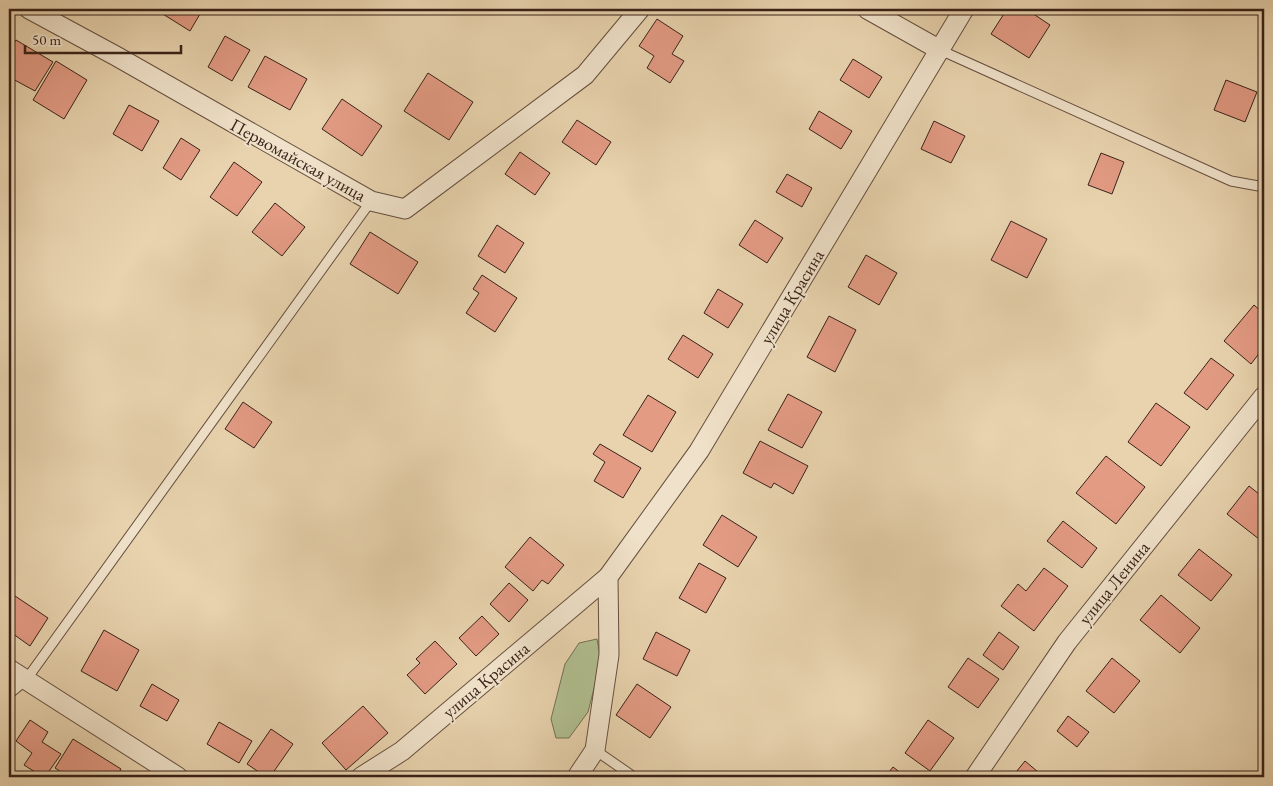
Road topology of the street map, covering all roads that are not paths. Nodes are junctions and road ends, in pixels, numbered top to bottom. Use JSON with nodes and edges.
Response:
{"nodes":[{"id":1,"x":28,"y":9,"type":"edge"},
{"id":2,"x":640,"y":9,"type":"edge"},
{"id":3,"x":866,"y":9,"type":"edge"},
{"id":4,"x":964,"y":9,"type":"edge"},
{"id":5,"x":940,"y":50,"type":"junction"},
{"id":6,"x":1264,"y":187,"type":"edge"},
{"id":7,"x":371,"y":201,"type":"junction"},
{"id":8,"x":1264,"y":396,"type":"edge"},
{"id":9,"x":608,"y":577,"type":"junction"},
{"id":10,"x":9,"y":669,"type":"edge"},
{"id":11,"x":26,"y":680,"type":"junction"},
{"id":12,"x":9,"y":694,"type":"edge"},
{"id":13,"x":595,"y":750,"type":"junction"},
{"id":14,"x":178,"y":777,"type":"edge"},
{"id":15,"x":361,"y":777,"type":"edge"},
{"id":16,"x":577,"y":777,"type":"edge"},
{"id":17,"x":634,"y":777,"type":"edge"},
{"id":18,"x":975,"y":777,"type":"edge"}],
"edges":[{"from":1,"to":7,"type":"street","name":"Первомайская улица"},
{"from":2,"to":7,"type":"street","name":"Первомайская улица"},
{"from":3,"to":5,"type":"street"},
{"from":4,"to":5,"type":"street","name":"улица Красина"},
{"from":5,"to":6,"type":"lane"},
{"from":5,"to":9,"type":"street","name":"улица Красина"},
{"from":7,"to":11,"type":"lane"},
{"from":8,"to":18,"type":"street","name":"улица Ленина"},
{"from":9,"to":13,"type":"street"},
{"from":9,"to":15,"type":"street","name":"улица Красина"},
{"from":10,"to":11,"type":"street"},
{"from":11,"to":12,"type":"lane"},
{"from":11,"to":14,"type":"street"},
{"from":13,"to":16,"type":"street"},
{"from":13,"to":17,"type":"lane"}]}
